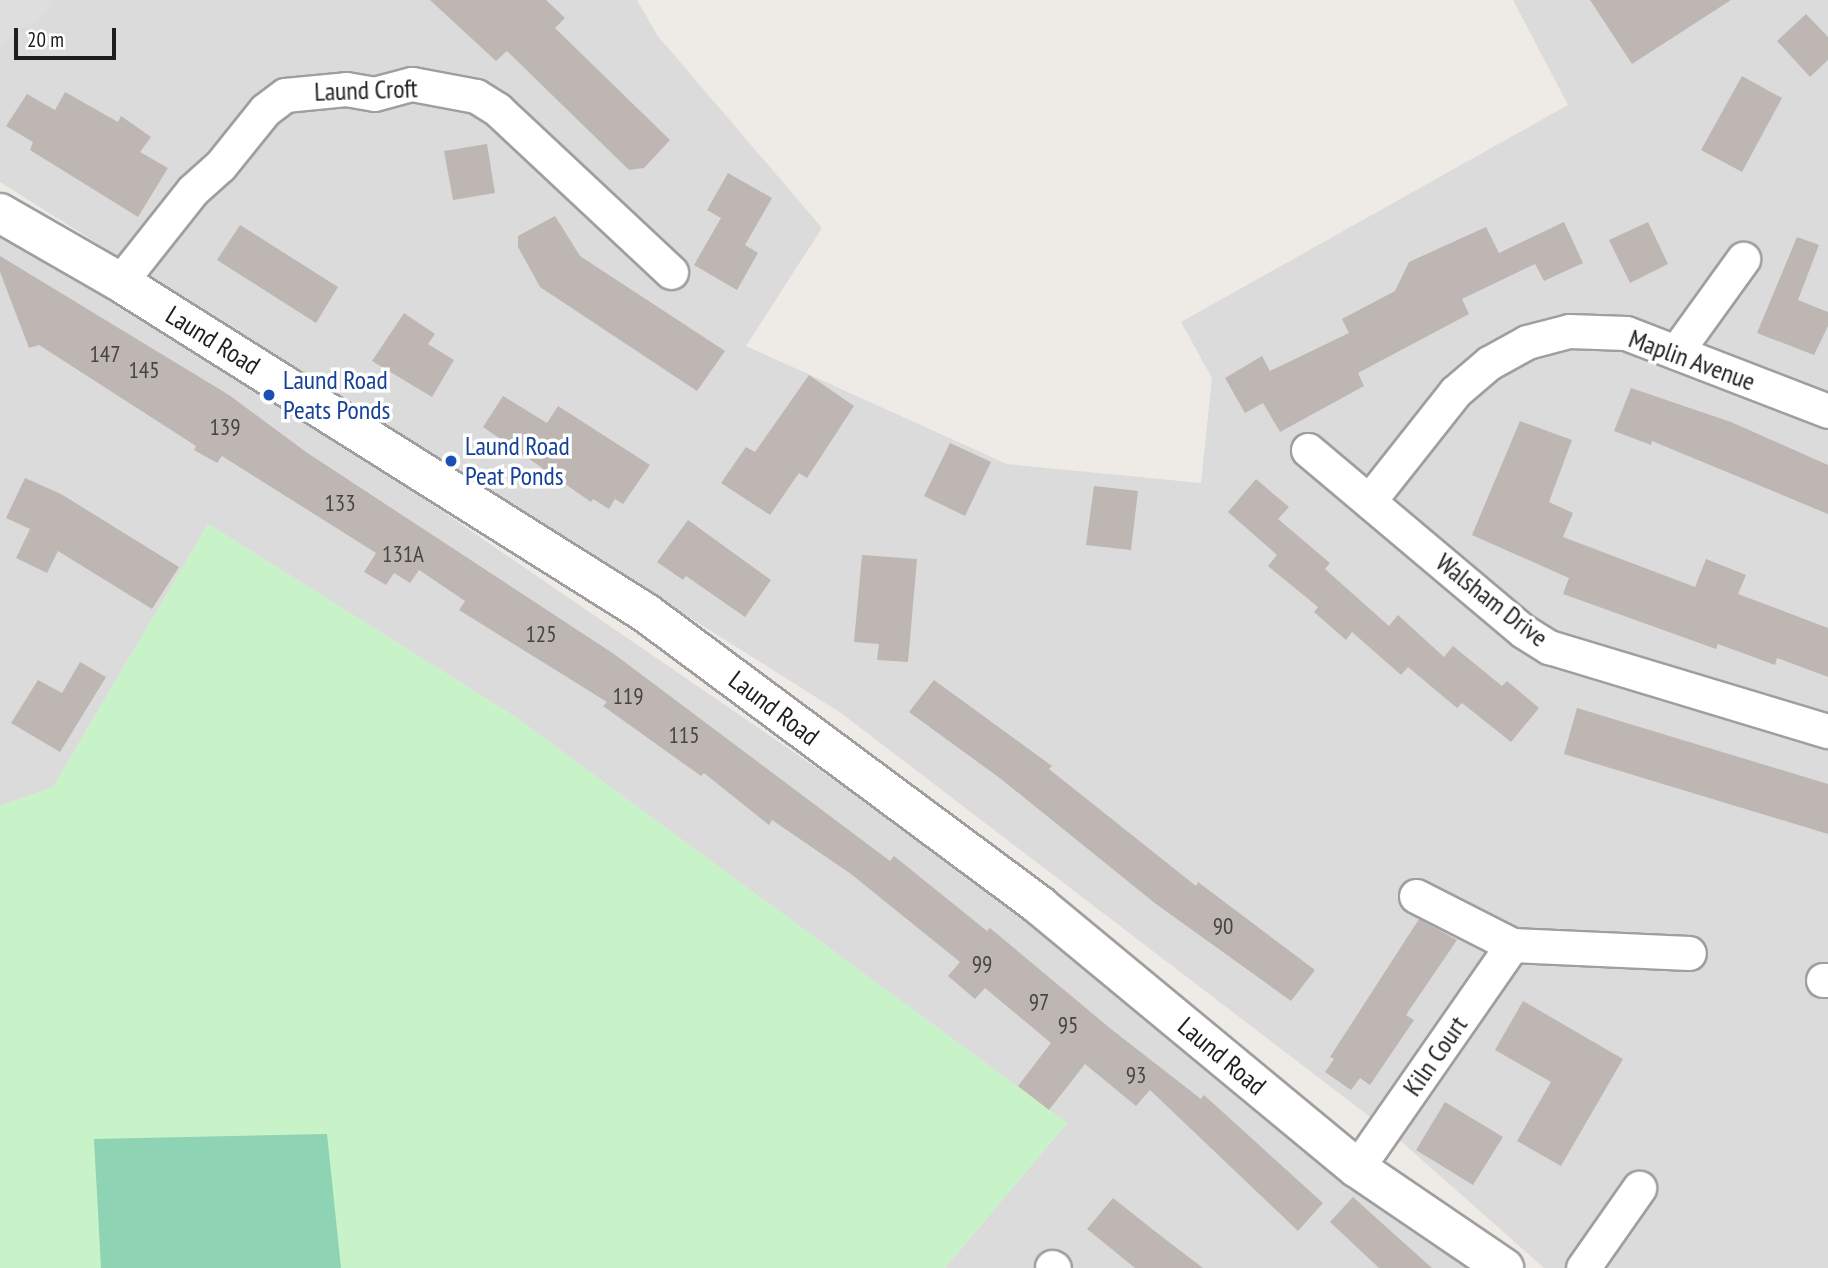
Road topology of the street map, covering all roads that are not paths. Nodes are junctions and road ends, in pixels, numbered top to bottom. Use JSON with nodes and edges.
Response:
{"nodes":[{"id":1,"x":0,"y":213,"type":"edge"},
{"id":2,"x":1743,"y":259,"type":"dead end"},
{"id":3,"x":671,"y":272,"type":"dead end"},
{"id":4,"x":120,"y":282,"type":"junction"},
{"id":5,"x":1676,"y":352,"type":"junction"},
{"id":6,"x":1828,"y":411,"type":"edge"},
{"id":7,"x":1308,"y":450,"type":"dead end"},
{"id":8,"x":1369,"y":501,"type":"junction"},
{"id":9,"x":1828,"y":731,"type":"edge"},
{"id":10,"x":1416,"y":896,"type":"dead end"},
{"id":11,"x":1513,"y":945,"type":"junction"},
{"id":12,"x":1689,"y":953,"type":"dead end"},
{"id":13,"x":1357,"y":1168,"type":"junction"},
{"id":14,"x":1639,"y":1188,"type":"dead end"},
{"id":15,"x":1504,"y":1268,"type":"edge"},
{"id":16,"x":1583,"y":1268,"type":"edge"}],
"edges":[{"from":1,"to":4,"type":"street","name":"Laund Road"},
{"from":2,"to":5,"type":"street"},
{"from":3,"to":4,"type":"street","name":"Laund Croft"},
{"from":4,"to":13,"type":"street","name":"Laund Road"},
{"from":5,"to":6,"type":"street","name":"Maplin Avenue"},
{"from":5,"to":8,"type":"street","name":"Maplin Avenue"},
{"from":7,"to":8,"type":"street","name":"Walsham Drive"},
{"from":8,"to":9,"type":"street","name":"Walsham Drive"},
{"from":10,"to":11,"type":"street"},
{"from":11,"to":12,"type":"street"},
{"from":11,"to":13,"type":"street","name":"Kiln Court"},
{"from":13,"to":15,"type":"street","name":"Laund Road"},
{"from":14,"to":16,"type":"street"}]}
